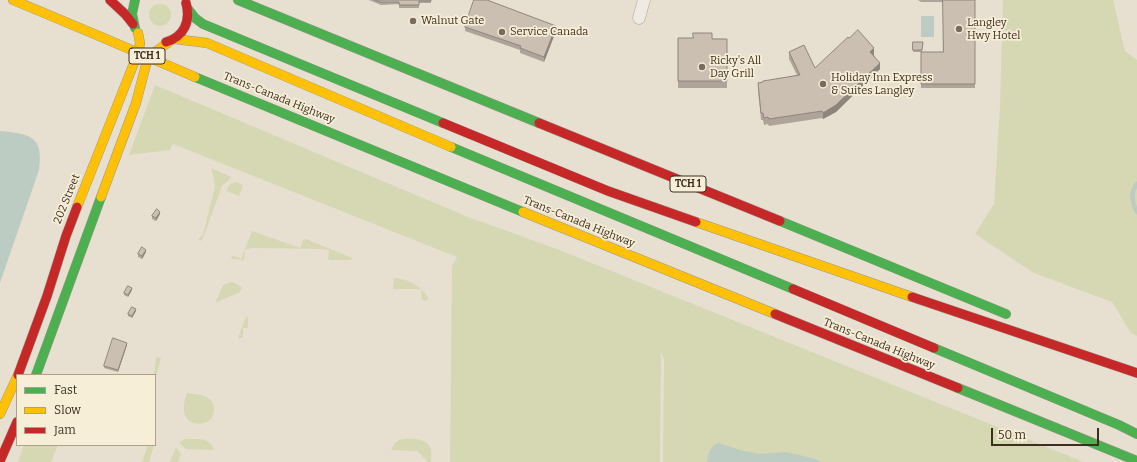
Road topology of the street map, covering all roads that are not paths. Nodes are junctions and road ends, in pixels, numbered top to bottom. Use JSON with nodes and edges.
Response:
{"nodes":[{"id":1,"x":13,"y":0,"type":"edge"},
{"id":2,"x":110,"y":0,"type":"edge"},
{"id":3,"x":135,"y":0,"type":"edge"},
{"id":4,"x":238,"y":0,"type":"edge"},
{"id":5,"x":644,"y":0,"type":"edge"},
{"id":6,"x":186,"y":4,"type":"edge"},
{"id":7,"x":639,"y":18,"type":"dead end"},
{"id":8,"x":132,"y":24,"type":"junction"},
{"id":9,"x":138,"y":33,"type":"junction"},
{"id":10,"x":172,"y":40,"type":"junction"},
{"id":11,"x":1012,"y":317,"type":"dead end"},
{"id":12,"x":1071,"y":341,"type":"dead end"},
{"id":13,"x":1137,"y":368,"type":"edge"},
{"id":14,"x":1137,"y":373,"type":"edge"},
{"id":15,"x":18,"y":374,"type":"edge"},
{"id":16,"x":36,"y":374,"type":"edge"},
{"id":17,"x":16,"y":378,"type":"edge"},
{"id":18,"x":0,"y":414,"type":"edge"},
{"id":19,"x":16,"y":424,"type":"edge"},
{"id":20,"x":1137,"y":434,"type":"edge"},
{"id":21,"x":0,"y":461,"type":"edge"},
{"id":22,"x":1137,"y":461,"type":"edge"}],
"edges":[{"from":1,"to":22,"type":"main road","name":"Trans-Canada Highway","number":"TCH 1","bridge":true},
{"from":2,"to":8,"type":"main road"},
{"from":3,"to":8,"type":"main road"},
{"from":4,"to":11,"type":"main road","number":"TCH 1"},
{"from":5,"to":7,"type":"street"},
{"from":6,"to":10,"type":"main road"},
{"from":6,"to":14,"type":"main road"},
{"from":8,"to":9,"type":"main road"},
{"from":9,"to":10,"type":"main road"},
{"from":9,"to":15,"type":"main road","name":"202 Street"},
{"from":10,"to":16,"type":"main road"},
{"from":10,"to":20,"type":"main road"},
{"from":12,"to":13,"type":"main road"},
{"from":17,"to":18,"type":"main road","name":"202 Street"},
{"from":19,"to":21,"type":"main road"}]}
